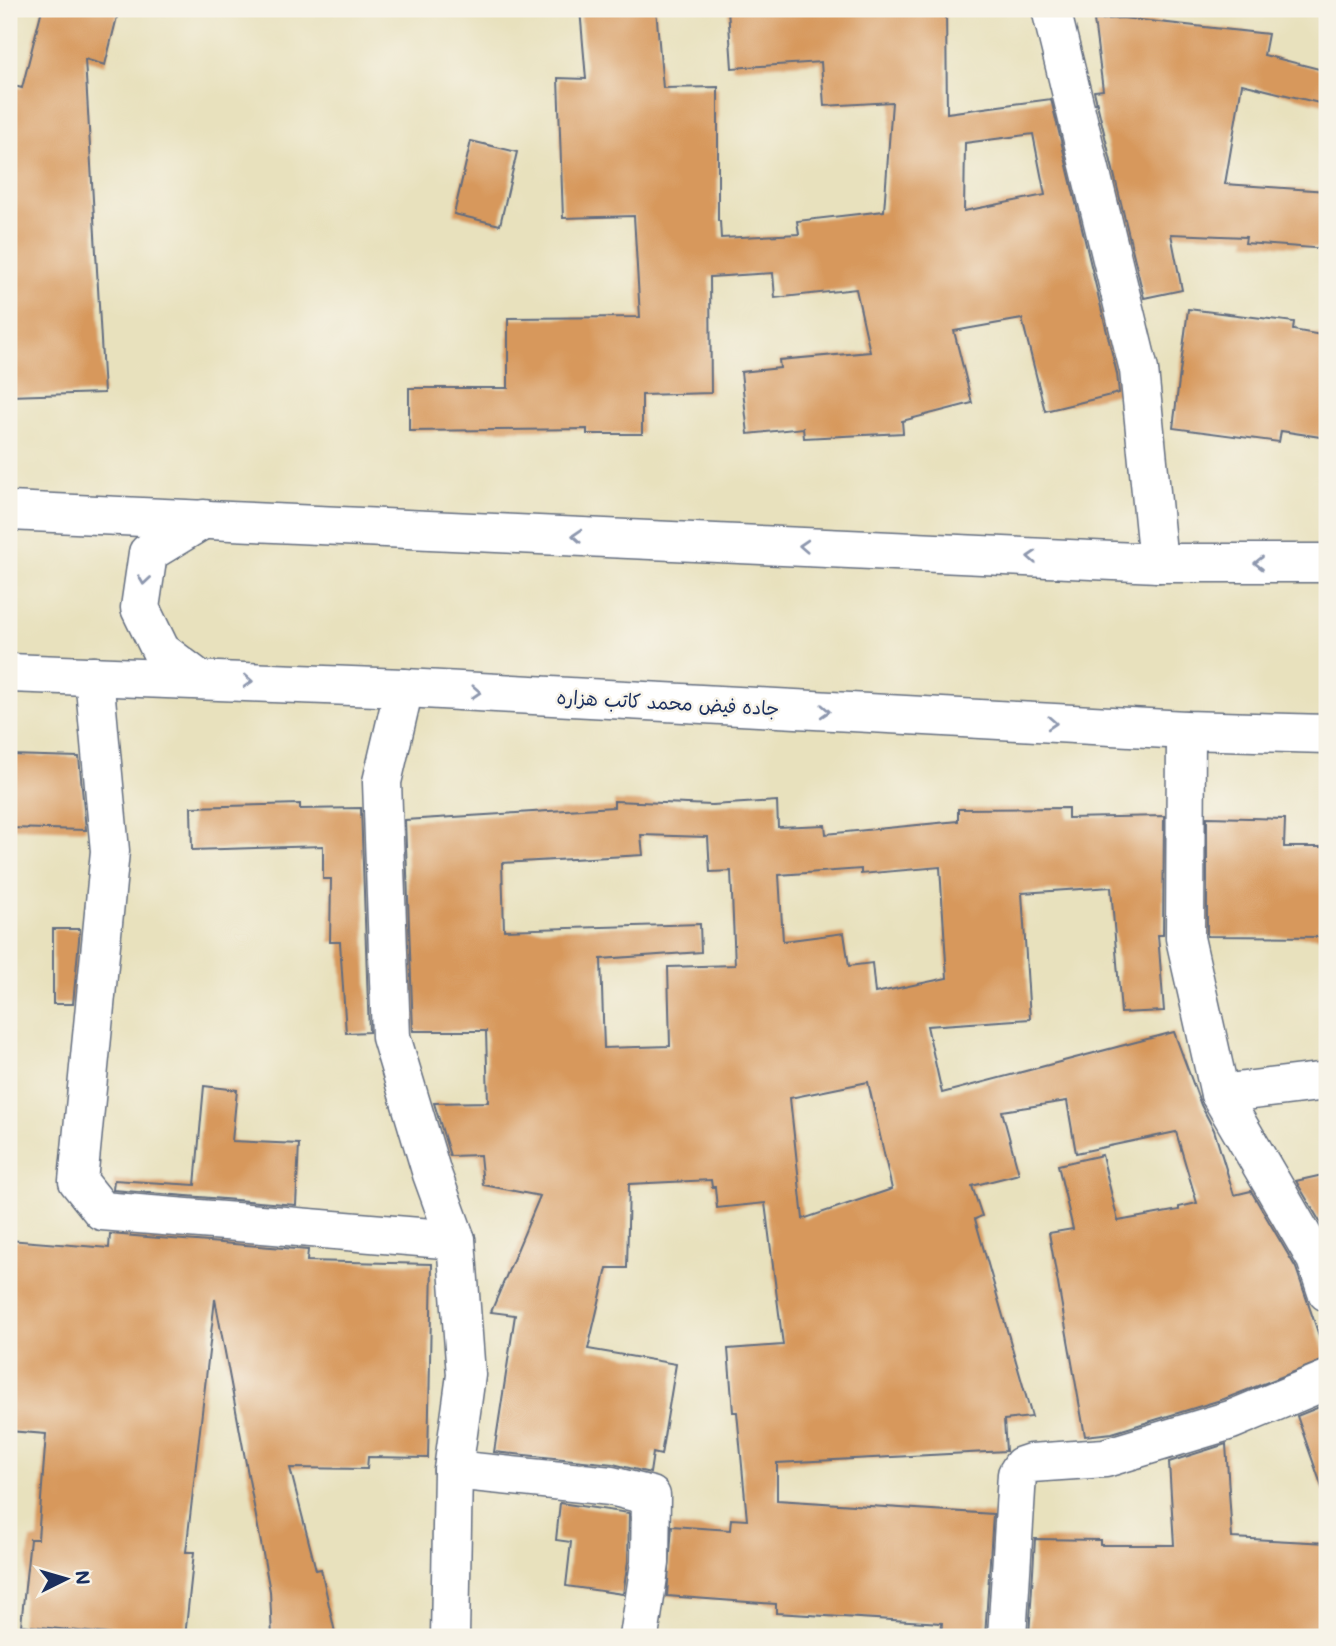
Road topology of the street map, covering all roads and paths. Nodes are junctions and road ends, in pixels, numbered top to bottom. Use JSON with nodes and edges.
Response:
{"nodes":[{"id":1,"x":1051,"y":9,"type":"edge"},
{"id":2,"x":9,"y":511,"type":"edge"},
{"id":3,"x":204,"y":519,"type":"junction"},
{"id":4,"x":1158,"y":562,"type":"junction"},
{"id":5,"x":1327,"y":563,"type":"edge"},
{"id":6,"x":9,"y":673,"type":"edge"},
{"id":7,"x":93,"y":676,"type":"junction"},
{"id":8,"x":197,"y":678,"type":"junction"},
{"id":9,"x":404,"y":688,"type":"junction"},
{"id":10,"x":1186,"y":730,"type":"junction"},
{"id":11,"x":1327,"y":734,"type":"edge"},
{"id":12,"x":1327,"y":1081,"type":"edge"},
{"id":13,"x":1220,"y":1094,"type":"junction"},
{"id":14,"x":456,"y":1240,"type":"junction"},
{"id":15,"x":1327,"y":1292,"type":"edge"},
{"id":16,"x":1327,"y":1380,"type":"edge"},
{"id":17,"x":453,"y":1470,"type":"junction"},
{"id":18,"x":450,"y":1637,"type":"edge"},
{"id":19,"x":639,"y":1637,"type":"edge"},
{"id":20,"x":1007,"y":1637,"type":"edge"}],
"edges":[{"from":1,"to":4,"type":"street"},
{"from":2,"to":3,"type":"street"},
{"from":4,"to":3,"type":"street","one_way":true},
{"from":3,"to":8,"type":"street","one_way":true},
{"from":5,"to":4,"type":"street","one_way":true},
{"from":6,"to":7,"type":"street","name":"جاده فیض محمد کاتب هزاره"},
{"from":7,"to":8,"type":"street","name":"جاده فیض محمد کاتب هزاره"},
{"from":7,"to":14,"type":"street"},
{"from":8,"to":9,"type":"street","name":"جاده فیض محمد کاتب هزاره","one_way":true},
{"from":9,"to":10,"type":"street","name":"جاده فیض محمد کاتب هزاره","one_way":true},
{"from":9,"to":14,"type":"street"},
{"from":10,"to":11,"type":"street","name":"جاده فیض محمد کاتب هزاره"},
{"from":10,"to":13,"type":"street"},
{"from":12,"to":13,"type":"street"},
{"from":13,"to":15,"type":"street"},
{"from":14,"to":17,"type":"street"},
{"from":16,"to":20,"type":"street"},
{"from":17,"to":18,"type":"street"},
{"from":17,"to":19,"type":"street"}]}
